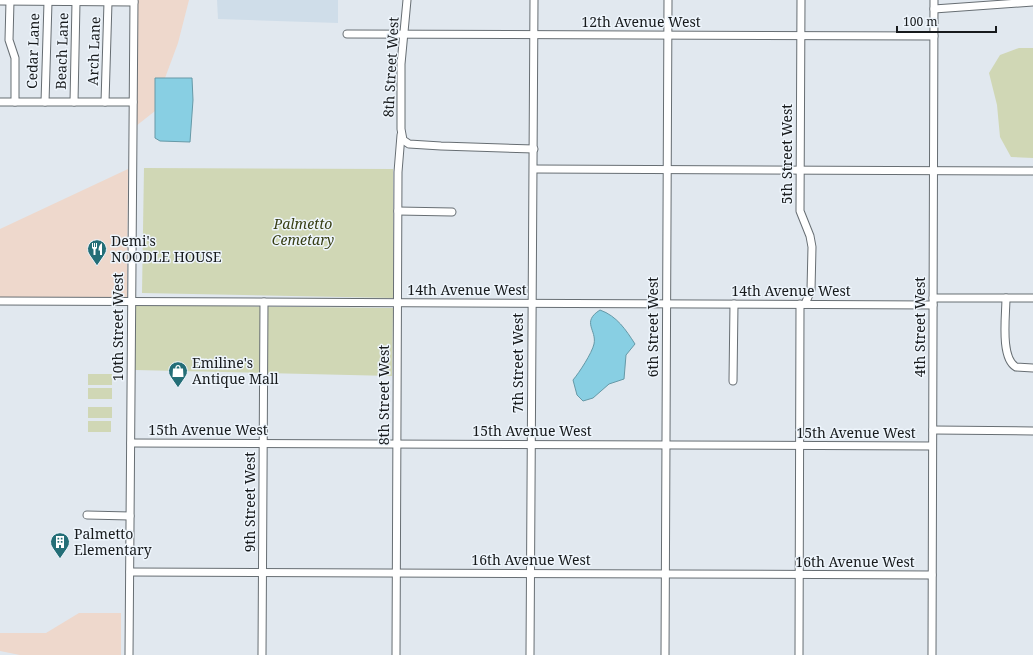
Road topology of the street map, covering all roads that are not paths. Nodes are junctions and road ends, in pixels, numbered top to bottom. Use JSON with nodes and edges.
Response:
{"nodes":[{"id":1,"x":407,"y":0,"type":"edge"},
{"id":2,"x":534,"y":0,"type":"edge"},
{"id":3,"x":668,"y":0,"type":"edge"},
{"id":4,"x":801,"y":0,"type":"edge"},
{"id":5,"x":934,"y":0,"type":"edge"},
{"id":6,"x":0,"y":1,"type":"edge"},
{"id":7,"x":10,"y":1,"type":"junction"},
{"id":8,"x":134,"y":1,"type":"edge"},
{"id":9,"x":48,"y":2,"type":"junction"},
{"id":10,"x":76,"y":2,"type":"junction"},
{"id":11,"x":108,"y":2,"type":"junction"},
{"id":12,"x":1033,"y":2,"type":"edge"},
{"id":13,"x":934,"y":10,"type":"junction"},
{"id":14,"x":347,"y":34,"type":"dead end"},
{"id":15,"x":404,"y":34,"type":"junction"},
{"id":16,"x":534,"y":35,"type":"junction"},
{"id":17,"x":668,"y":35,"type":"junction"},
{"id":18,"x":801,"y":36,"type":"junction"},
{"id":19,"x":934,"y":36,"type":"junction"},
{"id":20,"x":0,"y":102,"type":"edge"},
{"id":21,"x":15,"y":102,"type":"junction"},
{"id":22,"x":44,"y":102,"type":"junction"},
{"id":23,"x":74,"y":102,"type":"junction"},
{"id":24,"x":105,"y":102,"type":"junction"},
{"id":25,"x":133,"y":102,"type":"junction"},
{"id":26,"x":402,"y":136,"type":"junction"},
{"id":27,"x":534,"y":149,"type":"junction"},
{"id":28,"x":534,"y":169,"type":"junction"},
{"id":29,"x":667,"y":170,"type":"junction"},
{"id":30,"x":800,"y":170,"type":"junction"},
{"id":31,"x":934,"y":170,"type":"junction"},
{"id":32,"x":1033,"y":171,"type":"edge"},
{"id":33,"x":398,"y":211,"type":"junction"},
{"id":34,"x":452,"y":212,"type":"dead end"},
{"id":35,"x":1006,"y":298,"type":"junction"},
{"id":36,"x":1033,"y":298,"type":"edge"},
{"id":37,"x":0,"y":301,"type":"edge"},
{"id":38,"x":933,"y":301,"type":"junction"},
{"id":39,"x":131,"y":302,"type":"junction"},
{"id":40,"x":264,"y":302,"type":"junction"},
{"id":41,"x":397,"y":303,"type":"junction"},
{"id":42,"x":531,"y":303,"type":"junction"},
{"id":43,"x":667,"y":304,"type":"junction"},
{"id":44,"x":734,"y":304,"type":"junction"},
{"id":45,"x":803,"y":304,"type":"junction"},
{"id":46,"x":1033,"y":368,"type":"edge"},
{"id":47,"x":733,"y":381,"type":"dead end"},
{"id":48,"x":932,"y":430,"type":"junction"},
{"id":49,"x":1033,"y":430,"type":"edge"},
{"id":50,"x":130,"y":442,"type":"junction"},
{"id":51,"x":263,"y":443,"type":"junction"},
{"id":52,"x":397,"y":444,"type":"junction"},
{"id":53,"x":531,"y":444,"type":"junction"},
{"id":54,"x":666,"y":445,"type":"junction"},
{"id":55,"x":800,"y":445,"type":"junction"},
{"id":56,"x":932,"y":446,"type":"junction"},
{"id":57,"x":87,"y":515,"type":"dead end"},
{"id":58,"x":130,"y":516,"type":"junction"},
{"id":59,"x":130,"y":572,"type":"junction"},
{"id":60,"x":263,"y":572,"type":"junction"},
{"id":61,"x":396,"y":573,"type":"junction"},
{"id":62,"x":530,"y":573,"type":"junction"},
{"id":63,"x":666,"y":574,"type":"junction"},
{"id":64,"x":799,"y":574,"type":"junction"},
{"id":65,"x":932,"y":575,"type":"junction"},
{"id":66,"x":129,"y":655,"type":"edge"},
{"id":67,"x":262,"y":655,"type":"edge"},
{"id":68,"x":396,"y":655,"type":"edge"},
{"id":69,"x":530,"y":655,"type":"edge"},
{"id":70,"x":665,"y":655,"type":"edge"},
{"id":71,"x":799,"y":655,"type":"edge"},
{"id":72,"x":932,"y":655,"type":"edge"}],
"edges":[{"from":1,"to":15,"type":"street","name":"8th Street West"},
{"from":2,"to":16,"type":"street","name":"7th Street West"},
{"from":3,"to":17,"type":"street","name":"6th Street West"},
{"from":4,"to":18,"type":"street","name":"5th Street West"},
{"from":5,"to":13,"type":"street","name":"4th Street West"},
{"from":6,"to":7,"type":"street"},
{"from":7,"to":9,"type":"street"},
{"from":7,"to":21,"type":"street"},
{"from":8,"to":11,"type":"street"},
{"from":8,"to":25,"type":"street","name":"10th Street West"},
{"from":9,"to":10,"type":"street"},
{"from":9,"to":22,"type":"street","name":"Cedar Lane"},
{"from":10,"to":11,"type":"street"},
{"from":10,"to":23,"type":"street","name":"Beach Lane"},
{"from":11,"to":24,"type":"street","name":"Arch Lane"},
{"from":12,"to":13,"type":"street"},
{"from":13,"to":19,"type":"street","name":"4th Street West"},
{"from":14,"to":15,"type":"street","name":"12th Avenue West"},
{"from":15,"to":16,"type":"street","name":"12th Avenue West"},
{"from":15,"to":26,"type":"street","name":"8th Street West"},
{"from":16,"to":17,"type":"street","name":"12th Avenue West"},
{"from":16,"to":27,"type":"street","name":"7th Street West"},
{"from":17,"to":18,"type":"street","name":"12th Avenue West"},
{"from":17,"to":29,"type":"street","name":"6th Street West"},
{"from":18,"to":19,"type":"street","name":"12th Avenue West"},
{"from":18,"to":30,"type":"street","name":"5th Street West"},
{"from":19,"to":31,"type":"street","name":"4th Street West"},
{"from":20,"to":21,"type":"street"},
{"from":21,"to":22,"type":"street"},
{"from":22,"to":23,"type":"street"},
{"from":23,"to":24,"type":"street"},
{"from":24,"to":25,"type":"street"},
{"from":25,"to":39,"type":"street","name":"10th Street West"},
{"from":26,"to":27,"type":"street"},
{"from":26,"to":33,"type":"street","name":"8th Street West"},
{"from":27,"to":28,"type":"street","name":"7th Street West"},
{"from":28,"to":29,"type":"street"},
{"from":28,"to":42,"type":"street","name":"7th Street West"},
{"from":29,"to":30,"type":"street"},
{"from":29,"to":43,"type":"street","name":"6th Street West"},
{"from":30,"to":31,"type":"street"},
{"from":30,"to":45,"type":"street","name":"5th Street West"},
{"from":31,"to":32,"type":"street"},
{"from":31,"to":38,"type":"street","name":"4th Street West"},
{"from":33,"to":34,"type":"street"},
{"from":33,"to":41,"type":"street","name":"8th Street West"},
{"from":35,"to":36,"type":"street","name":"14th Avenue West"},
{"from":35,"to":38,"type":"street","name":"14th Avenue West"},
{"from":35,"to":46,"type":"street"},
{"from":37,"to":39,"type":"street","name":"14th Avenue West"},
{"from":38,"to":45,"type":"street","name":"14th Avenue West"},
{"from":38,"to":48,"type":"street","name":"4th Street West"},
{"from":39,"to":40,"type":"street","name":"14th Avenue West"},
{"from":39,"to":50,"type":"street","name":"10th Street West"},
{"from":40,"to":41,"type":"street","name":"14th Avenue West"},
{"from":40,"to":51,"type":"street","name":"9th Street West"},
{"from":41,"to":42,"type":"street","name":"14th Avenue West"},
{"from":41,"to":52,"type":"street","name":"8th Street West"},
{"from":42,"to":43,"type":"street","name":"14th Avenue West"},
{"from":42,"to":53,"type":"street","name":"7th Street West"},
{"from":43,"to":44,"type":"street","name":"14th Avenue West"},
{"from":43,"to":54,"type":"street","name":"6th Street West"},
{"from":44,"to":45,"type":"street","name":"14th Avenue West"},
{"from":44,"to":47,"type":"street"},
{"from":45,"to":55,"type":"street","name":"5th Street West"},
{"from":48,"to":49,"type":"street","name":"15th Avenue West"},
{"from":48,"to":56,"type":"street","name":"4th Street West"},
{"from":50,"to":51,"type":"street","name":"15th Avenue West"},
{"from":50,"to":58,"type":"street","name":"10th Street West"},
{"from":51,"to":52,"type":"street","name":"15th Avenue West"},
{"from":51,"to":60,"type":"street","name":"9th Street West"},
{"from":52,"to":53,"type":"street","name":"15th Avenue West"},
{"from":52,"to":61,"type":"street","name":"8th Street West"},
{"from":53,"to":54,"type":"street","name":"15th Avenue West"},
{"from":53,"to":62,"type":"street","name":"7th Street West"},
{"from":54,"to":55,"type":"street","name":"15th Avenue West"},
{"from":54,"to":63,"type":"street","name":"6th Street West"},
{"from":55,"to":56,"type":"street","name":"15th Avenue West"},
{"from":55,"to":64,"type":"street","name":"5th Street West"},
{"from":56,"to":65,"type":"street","name":"4th Street West"},
{"from":57,"to":58,"type":"street"},
{"from":58,"to":59,"type":"street","name":"10th Street West"},
{"from":59,"to":60,"type":"street","name":"16th Avenue West"},
{"from":59,"to":66,"type":"street","name":"10th Street West"},
{"from":60,"to":61,"type":"street","name":"16th Avenue West"},
{"from":60,"to":67,"type":"street","name":"9th Street West"},
{"from":61,"to":62,"type":"street","name":"16th Avenue West"},
{"from":61,"to":68,"type":"street","name":"8th Street West"},
{"from":62,"to":63,"type":"street","name":"16th Avenue West"},
{"from":62,"to":69,"type":"street","name":"7th Street West"},
{"from":63,"to":64,"type":"street","name":"16th Avenue West"},
{"from":63,"to":70,"type":"street","name":"6th Street West"},
{"from":64,"to":65,"type":"street","name":"16th Avenue West"},
{"from":64,"to":71,"type":"street","name":"5th Street West"},
{"from":65,"to":72,"type":"street","name":"4th Street West"}]}
